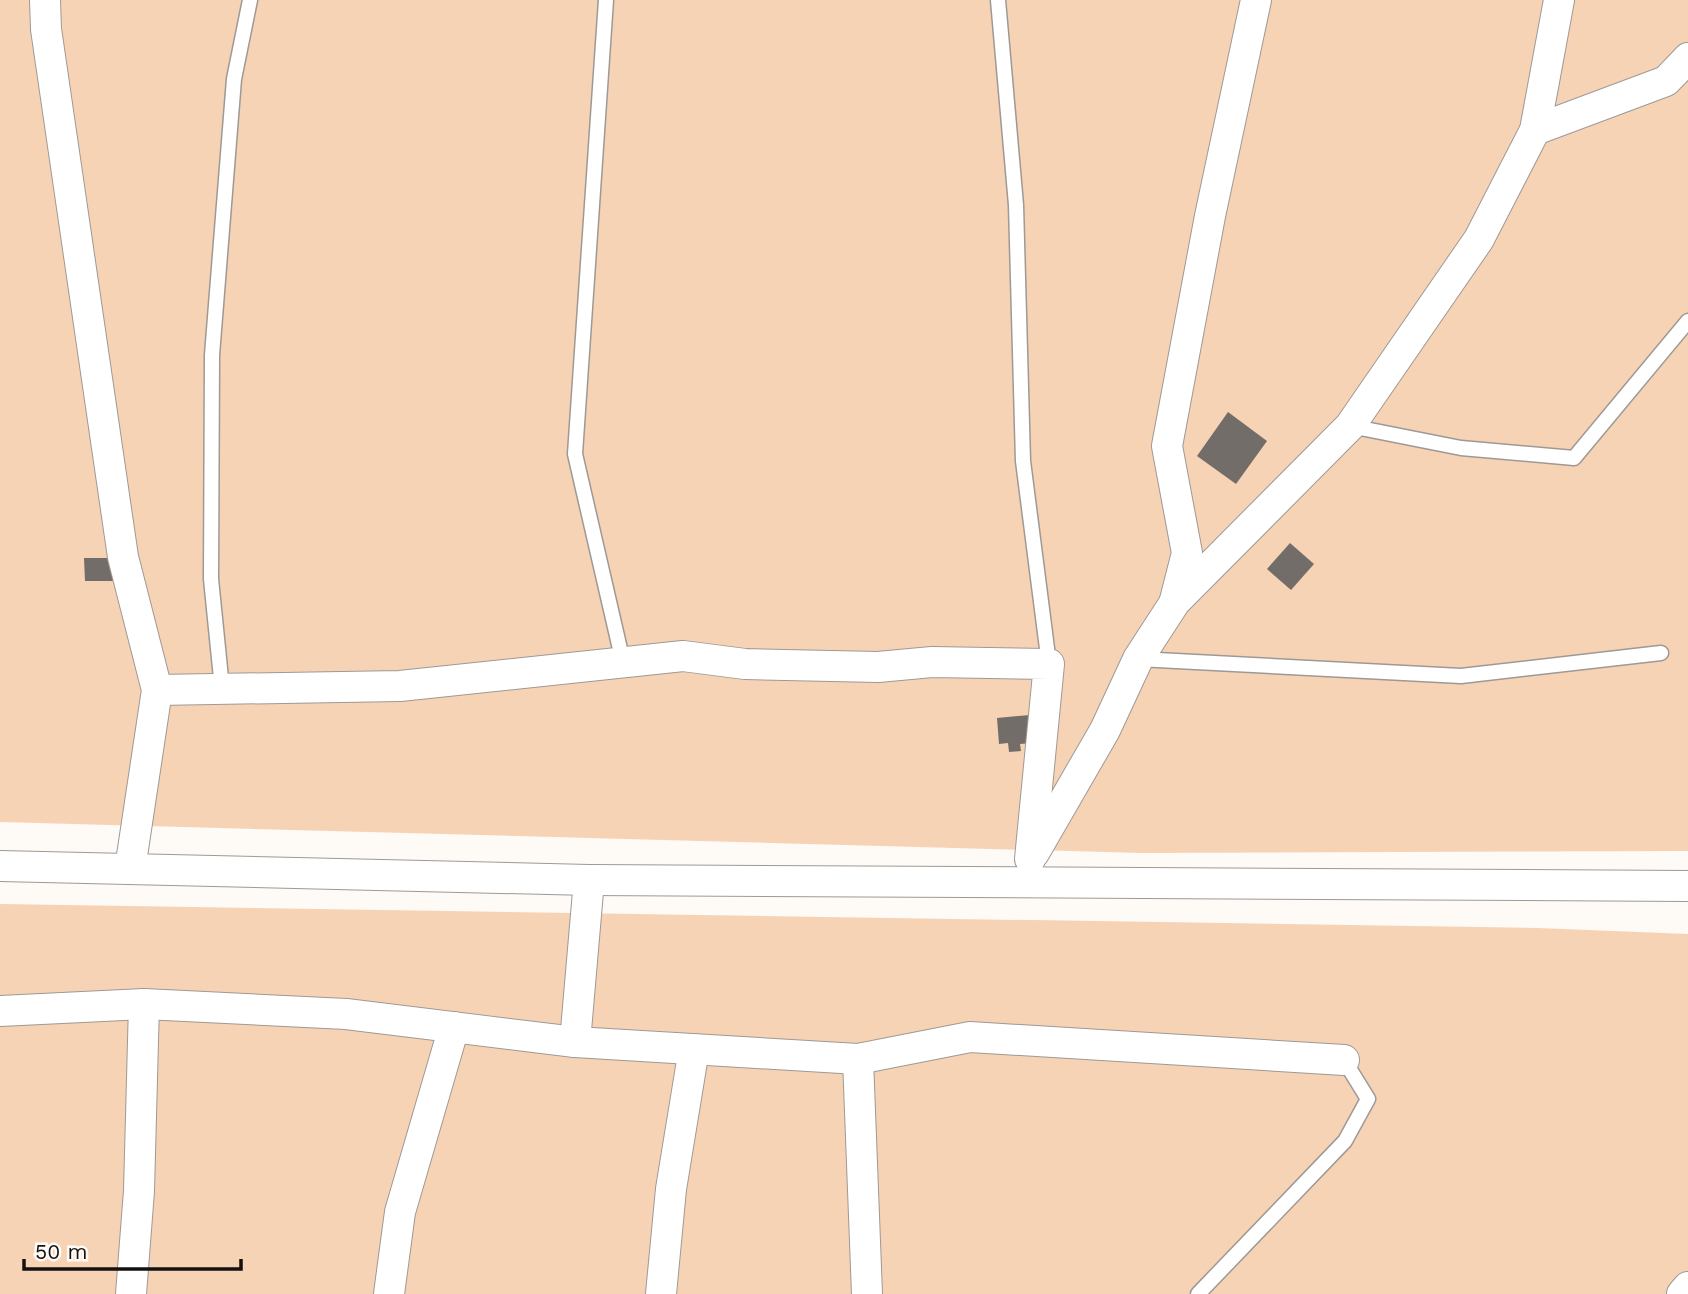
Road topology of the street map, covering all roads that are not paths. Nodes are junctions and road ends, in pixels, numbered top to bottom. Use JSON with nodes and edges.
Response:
{"nodes":[{"id":1,"x":45,"y":0,"type":"edge"},
{"id":2,"x":250,"y":0,"type":"edge"},
{"id":3,"x":606,"y":0,"type":"edge"},
{"id":4,"x":998,"y":0,"type":"edge"},
{"id":5,"x":1256,"y":0,"type":"edge"},
{"id":6,"x":1559,"y":0,"type":"edge"},
{"id":7,"x":1688,"y":58,"type":"edge"},
{"id":8,"x":1535,"y":130,"type":"junction"},
{"id":9,"x":1688,"y":321,"type":"edge"},
{"id":10,"x":1350,"y":426,"type":"junction"},
{"id":11,"x":1175,"y":602,"type":"junction"},
{"id":12,"x":1661,"y":653,"type":"dead end"},
{"id":13,"x":1139,"y":659,"type":"junction"},
{"id":14,"x":623,"y":662,"type":"junction"},
{"id":15,"x":1048,"y":664,"type":"junction"},
{"id":16,"x":222,"y":688,"type":"junction"},
{"id":17,"x":157,"y":690,"type":"junction"},
{"id":18,"x":0,"y":866,"type":"edge"},
{"id":19,"x":130,"y":869,"type":"junction"},
{"id":20,"x":1024,"y":871,"type":"junction"},
{"id":21,"x":589,"y":880,"type":"junction"},
{"id":22,"x":1688,"y":887,"type":"edge"},
{"id":23,"x":144,"y":1004,"type":"junction"},
{"id":24,"x":0,"y":1010,"type":"edge"},
{"id":25,"x":454,"y":1027,"type":"junction"},
{"id":26,"x":575,"y":1041,"type":"junction"},
{"id":27,"x":694,"y":1049,"type":"junction"},
{"id":28,"x":858,"y":1059,"type":"junction"},
{"id":29,"x":1344,"y":1060,"type":"joint"},
{"id":30,"x":1688,"y":1287,"type":"edge"},
{"id":31,"x":131,"y":1294,"type":"edge"},
{"id":32,"x":389,"y":1294,"type":"edge"},
{"id":33,"x":661,"y":1294,"type":"edge"},
{"id":34,"x":867,"y":1294,"type":"edge"},
{"id":35,"x":1198,"y":1294,"type":"edge"},
{"id":36,"x":1682,"y":1294,"type":"edge"}],
"edges":[{"from":1,"to":17,"type":"street"},
{"from":2,"to":16,"type":"lane"},
{"from":3,"to":14,"type":"lane"},
{"from":4,"to":15,"type":"lane"},
{"from":5,"to":11,"type":"street"},
{"from":6,"to":8,"type":"street"},
{"from":7,"to":8,"type":"street"},
{"from":8,"to":10,"type":"street"},
{"from":9,"to":10,"type":"lane"},
{"from":10,"to":11,"type":"street"},
{"from":11,"to":13,"type":"street"},
{"from":12,"to":13,"type":"lane"},
{"from":13,"to":20,"type":"street"},
{"from":14,"to":15,"type":"street"},
{"from":14,"to":16,"type":"street"},
{"from":15,"to":20,"type":"street"},
{"from":16,"to":17,"type":"street"},
{"from":17,"to":19,"type":"street"},
{"from":18,"to":19,"type":"street"},
{"from":19,"to":21,"type":"street"},
{"from":20,"to":21,"type":"street"},
{"from":20,"to":22,"type":"street"},
{"from":21,"to":26,"type":"street"},
{"from":23,"to":24,"type":"street"},
{"from":23,"to":25,"type":"street"},
{"from":23,"to":31,"type":"street"},
{"from":25,"to":26,"type":"street"},
{"from":25,"to":32,"type":"street"},
{"from":26,"to":27,"type":"street"},
{"from":27,"to":28,"type":"street"},
{"from":27,"to":33,"type":"street"},
{"from":28,"to":29,"type":"street"},
{"from":28,"to":34,"type":"street"},
{"from":29,"to":35,"type":"lane"},
{"from":30,"to":36,"type":"street"}]}
